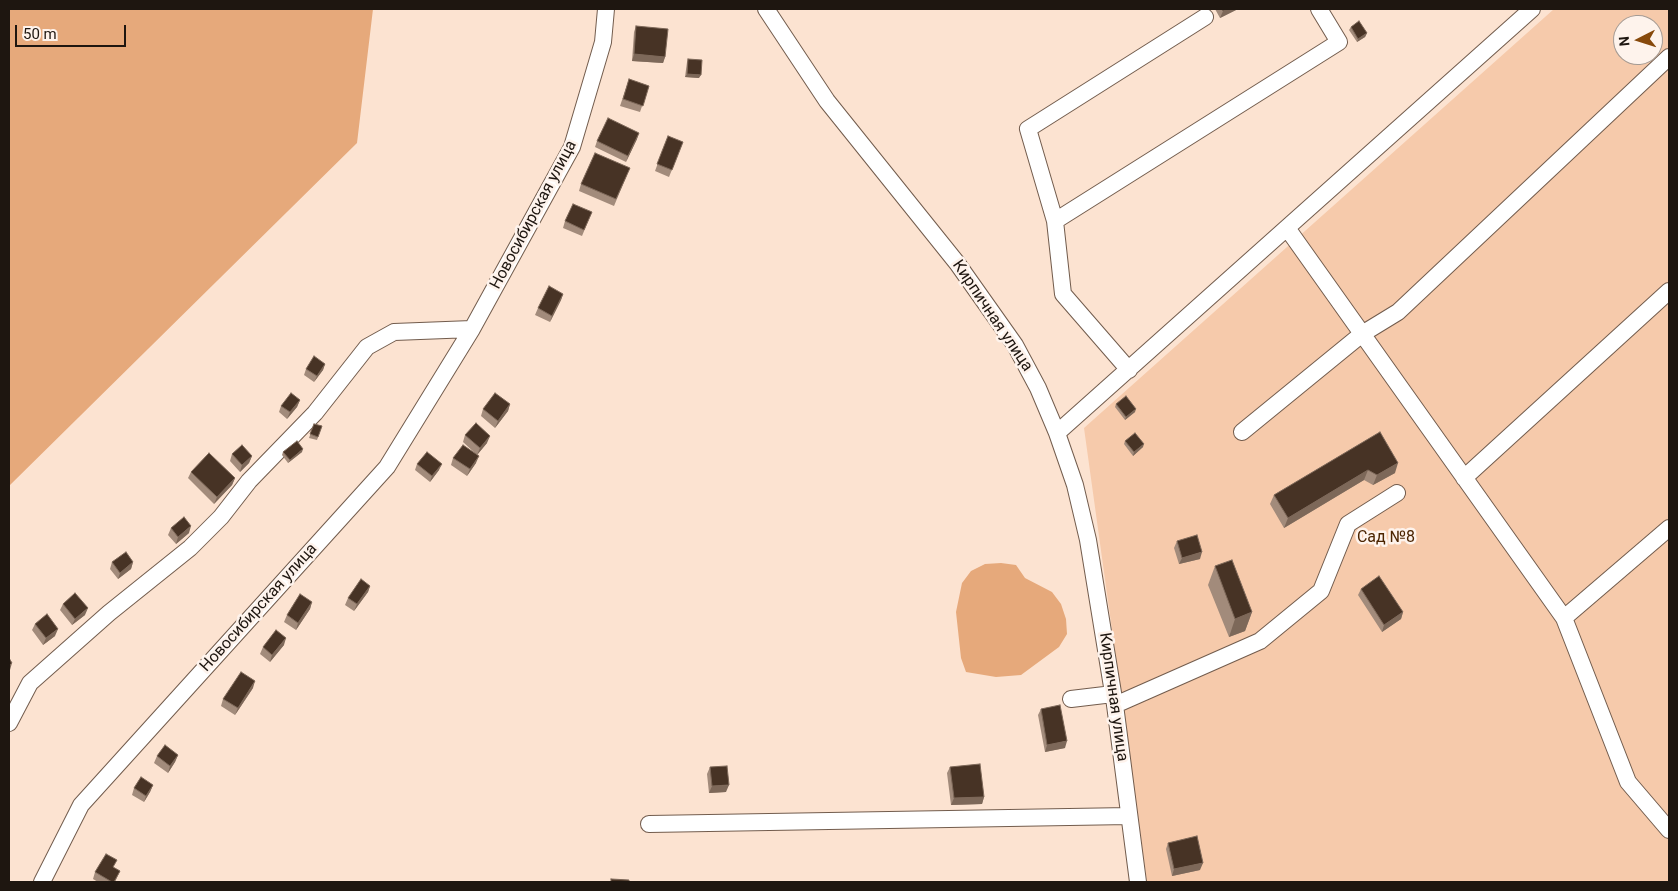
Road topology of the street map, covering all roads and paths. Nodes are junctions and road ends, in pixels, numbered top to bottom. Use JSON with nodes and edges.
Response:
{"nodes":[{"id":1,"x":606,"y":9,"type":"edge"},
{"id":2,"x":766,"y":9,"type":"edge"},
{"id":3,"x":1318,"y":9,"type":"edge"},
{"id":4,"x":1532,"y":9,"type":"edge"},
{"id":5,"x":1205,"y":17,"type":"dead end"},
{"id":6,"x":1669,"y":57,"type":"edge"},
{"id":7,"x":1055,"y":221,"type":"junction"},
{"id":8,"x":1287,"y":228,"type":"junction"},
{"id":9,"x":1669,"y":291,"type":"edge"},
{"id":10,"x":472,"y":329,"type":"junction"},
{"id":11,"x":1362,"y":334,"type":"junction"},
{"id":12,"x":1129,"y":370,"type":"junction"},
{"id":13,"x":1242,"y":432,"type":"dead end"},
{"id":14,"x":1057,"y":433,"type":"junction"},
{"id":15,"x":1464,"y":478,"type":"junction"},
{"id":16,"x":1397,"y":493,"type":"dead end"},
{"id":17,"x":1669,"y":528,"type":"edge"},
{"id":18,"x":1564,"y":618,"type":"junction"},
{"id":19,"x":1071,"y":699,"type":"dead end"},
{"id":20,"x":1114,"y":700,"type":"junction"},
{"id":21,"x":9,"y":723,"type":"edge"},
{"id":22,"x":1129,"y":816,"type":"junction"},
{"id":23,"x":649,"y":824,"type":"dead end"},
{"id":24,"x":1669,"y":830,"type":"edge"},
{"id":25,"x":42,"y":882,"type":"edge"},
{"id":26,"x":1138,"y":882,"type":"edge"}],
"edges":[{"from":1,"to":10,"type":"street","name":"Новосибирская улица"},
{"from":2,"to":14,"type":"street","name":"Кирпичная улица"},
{"from":3,"to":7,"type":"street"},
{"from":4,"to":8,"type":"street"},
{"from":5,"to":7,"type":"street"},
{"from":6,"to":11,"type":"street"},
{"from":7,"to":12,"type":"street"},
{"from":8,"to":11,"type":"street"},
{"from":8,"to":12,"type":"street"},
{"from":9,"to":15,"type":"street"},
{"from":10,"to":21,"type":"street"},
{"from":10,"to":25,"type":"street","name":"Новосибирская улица"},
{"from":11,"to":13,"type":"street"},
{"from":11,"to":15,"type":"street"},
{"from":12,"to":14,"type":"street"},
{"from":14,"to":20,"type":"street","name":"Кирпичная улица"},
{"from":15,"to":18,"type":"street"},
{"from":16,"to":20,"type":"street"},
{"from":17,"to":18,"type":"street"},
{"from":18,"to":24,"type":"street"},
{"from":19,"to":20,"type":"street"},
{"from":20,"to":22,"type":"street","name":"Кирпичная улица"},
{"from":22,"to":23,"type":"street"},
{"from":22,"to":26,"type":"street","name":"Кирпичная улица"}]}
